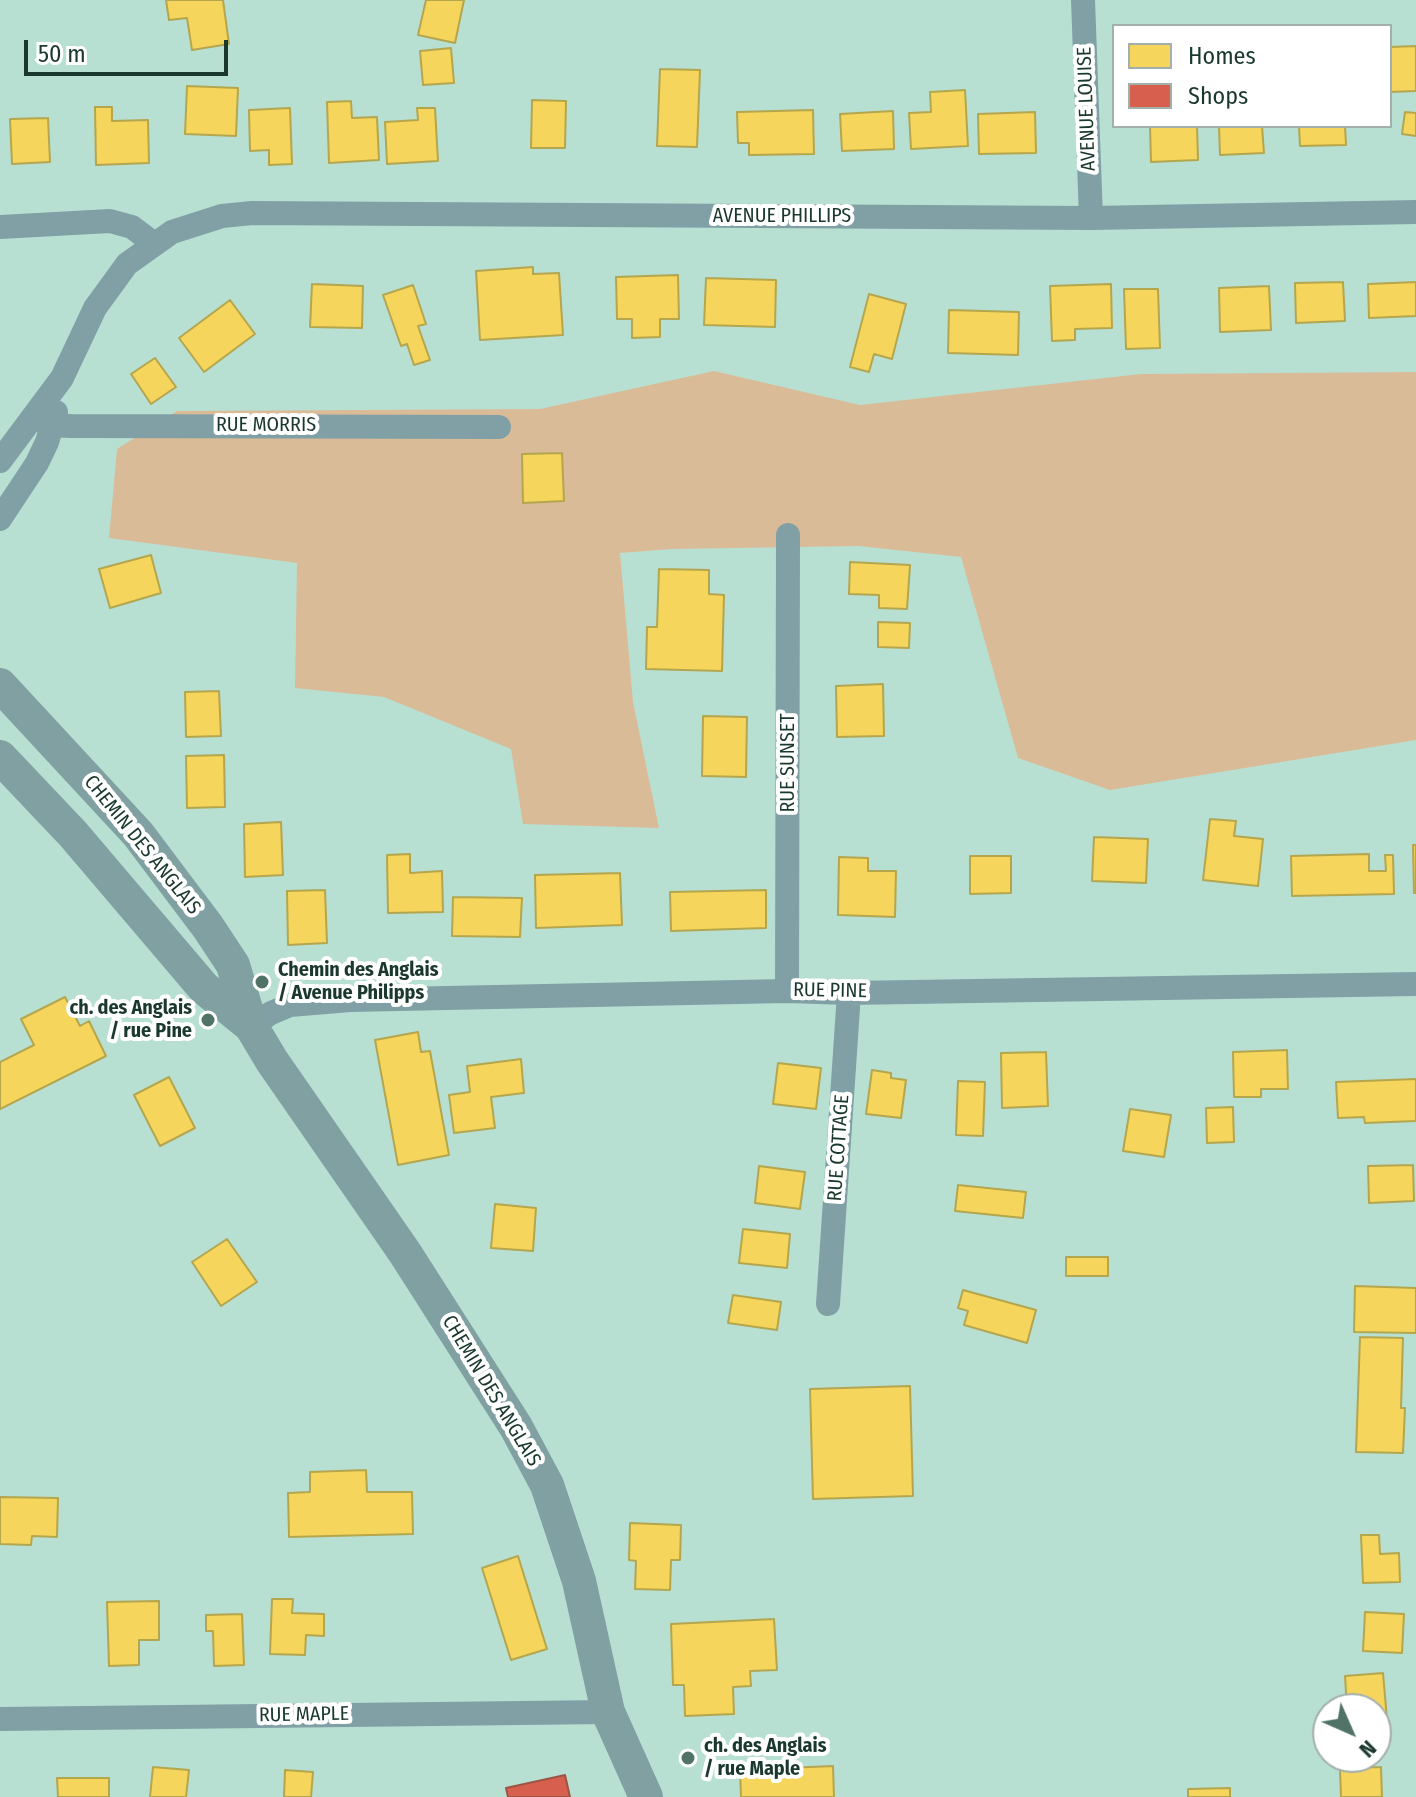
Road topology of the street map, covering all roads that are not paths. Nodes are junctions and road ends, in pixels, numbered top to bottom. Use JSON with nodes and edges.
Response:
{"nodes":[{"id":1,"x":1083,"y":0,"type":"edge"},
{"id":2,"x":1416,"y":212,"type":"edge"},
{"id":3,"x":1091,"y":218,"type":"junction"},
{"id":4,"x":0,"y":227,"type":"edge"},
{"id":5,"x":153,"y":243,"type":"junction"},
{"id":6,"x":43,"y":421,"type":"junction"},
{"id":7,"x":499,"y":427,"type":"dead end"},
{"id":8,"x":0,"y":461,"type":"edge"},
{"id":9,"x":0,"y":519,"type":"edge"},
{"id":10,"x":788,"y":535,"type":"dead end"},
{"id":11,"x":0,"y":685,"type":"edge"},
{"id":12,"x":0,"y":757,"type":"edge"},
{"id":13,"x":1416,"y":984,"type":"edge"},
{"id":14,"x":787,"y":991,"type":"junction"},
{"id":15,"x":849,"y":993,"type":"junction"},
{"id":16,"x":251,"y":1026,"type":"junction"},
{"id":17,"x":828,"y":1304,"type":"dead end"},
{"id":18,"x":608,"y":1712,"type":"junction"},
{"id":19,"x":0,"y":1719,"type":"edge"},
{"id":20,"x":646,"y":1797,"type":"edge"}],
"edges":[{"from":1,"to":3,"type":"street","name":"AVENUE LOUISE"},
{"from":2,"to":3,"type":"street","name":"AVENUE PHILLIPS"},
{"from":3,"to":5,"type":"street","name":"AVENUE PHILLIPS"},
{"from":4,"to":5,"type":"street"},
{"from":5,"to":6,"type":"street","name":"AVENUE PHILLIPS"},
{"from":6,"to":7,"type":"street","name":"RUE MORRIS"},
{"from":6,"to":8,"type":"street","name":"AVENUE PHILLIPS"},
{"from":6,"to":9,"type":"street","name":"AVENUE PHILLIPS"},
{"from":10,"to":14,"type":"street","name":"RUE SUNSET"},
{"from":11,"to":16,"type":"street","name":"CHEMIN DES ANGLAIS"},
{"from":12,"to":16,"type":"street","name":"CHEMIN DES ANGLAIS"},
{"from":13,"to":15,"type":"street","name":"RUE PINE"},
{"from":14,"to":15,"type":"street","name":"RUE PINE"},
{"from":14,"to":16,"type":"street","name":"RUE PINE"},
{"from":15,"to":17,"type":"street","name":"RUE COTTAGE"},
{"from":16,"to":18,"type":"street","name":"CHEMIN DES ANGLAIS"},
{"from":18,"to":19,"type":"street","name":"RUE MAPLE"},
{"from":18,"to":20,"type":"street","name":"CHEMIN DES ANGLAIS"}]}
